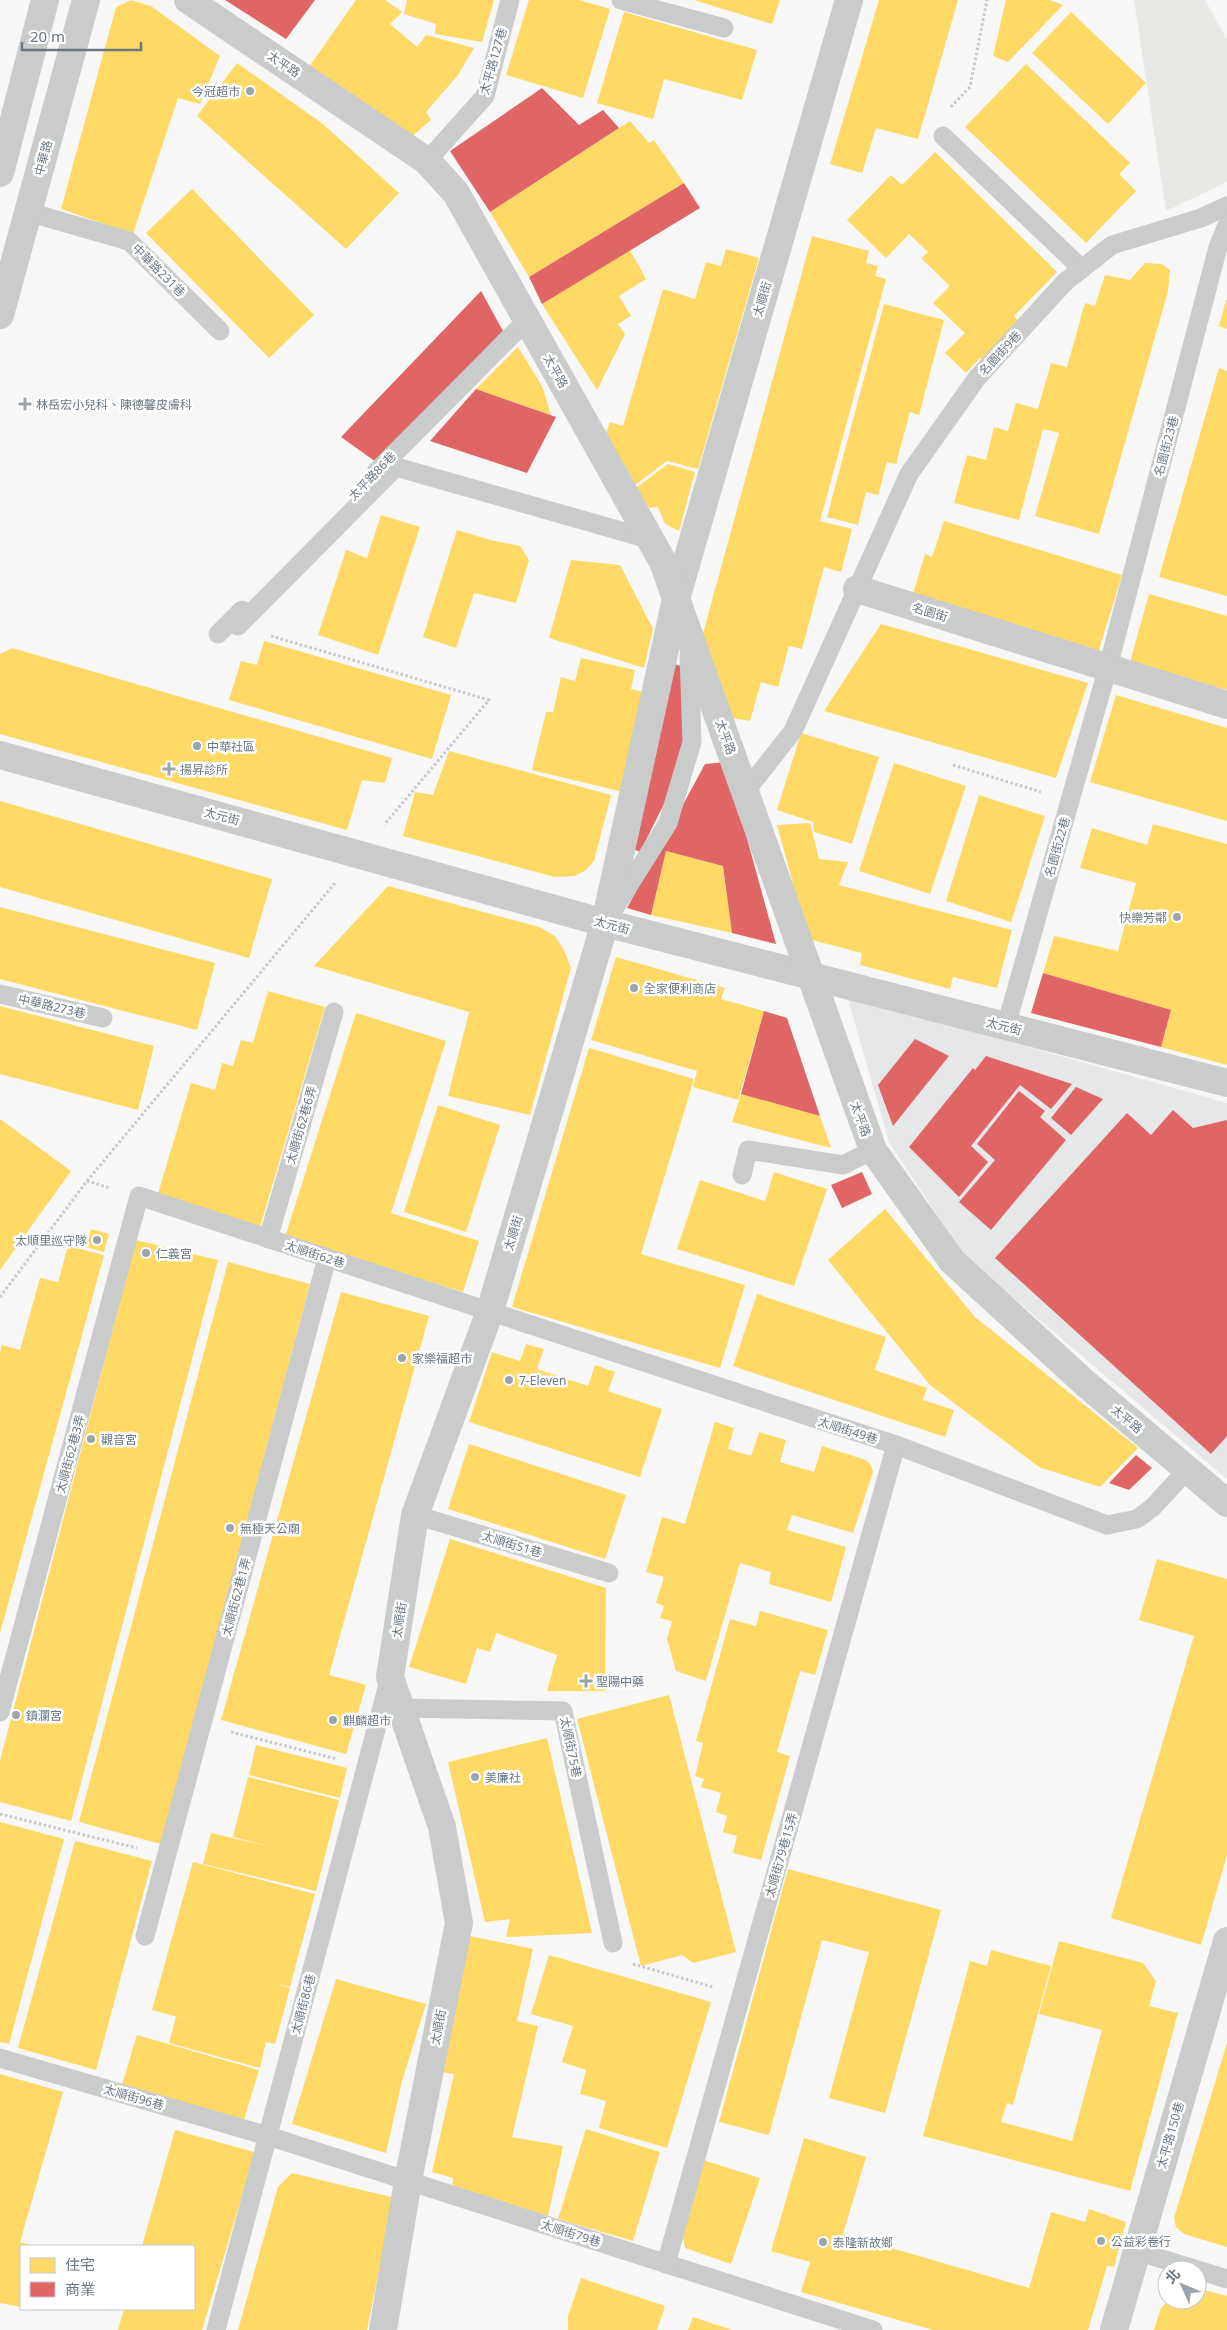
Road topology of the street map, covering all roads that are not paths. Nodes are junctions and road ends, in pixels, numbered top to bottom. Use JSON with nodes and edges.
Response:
{"nodes":[{"id":1,"x":45,"y":0,"type":"edge"},
{"id":2,"x":86,"y":0,"type":"edge"},
{"id":3,"x":188,"y":0,"type":"edge"},
{"id":4,"x":510,"y":0,"type":"edge"},
{"id":5,"x":621,"y":0,"type":"edge"},
{"id":6,"x":849,"y":0,"type":"edge"},
{"id":7,"x":724,"y":28,"type":"dead end"},
{"id":8,"x":943,"y":136,"type":"road end"},
{"id":9,"x":427,"y":161,"type":"junction"},
{"id":10,"x":0,"y":173,"type":"edge"},
{"id":11,"x":1227,"y":206,"type":"edge"},
{"id":12,"x":28,"y":212,"type":"junction"},
{"id":13,"x":1226,"y":229,"type":"edge"},
{"id":14,"x":1082,"y":269,"type":"junction"},
{"id":15,"x":0,"y":316,"type":"edge"},
{"id":16,"x":527,"y":320,"type":"junction"},
{"id":17,"x":220,"y":331,"type":"dead end"},
{"id":18,"x":649,"y":539,"type":"junction"},
{"id":19,"x":856,"y":589,"type":"junction"},
{"id":20,"x":676,"y":599,"type":"junction"},
{"id":21,"x":238,"y":626,"type":"road end"},
{"id":22,"x":689,"y":633,"type":"junction"},
{"id":23,"x":218,"y":634,"type":"dead end"},
{"id":24,"x":1108,"y":667,"type":"junction"},
{"id":25,"x":1227,"y":705,"type":"edge"},
{"id":26,"x":0,"y":755,"type":"edge"},
{"id":27,"x":745,"y":792,"type":"junction"},
{"id":28,"x":605,"y":923,"type":"junction"},
{"id":29,"x":810,"y":976,"type":"junction"},
{"id":30,"x":0,"y":994,"type":"edge"},
{"id":31,"x":334,"y":1012,"type":"dead end"},
{"id":32,"x":103,"y":1018,"type":"dead end"},
{"id":33,"x":1006,"y":1026,"type":"junction"},
{"id":34,"x":1227,"y":1083,"type":"edge"},
{"id":35,"x":873,"y":1150,"type":"junction"},
{"id":36,"x":742,"y":1174,"type":"dead end"},
{"id":37,"x":140,"y":1196,"type":"joint"},
{"id":38,"x":268,"y":1239,"type":"junction"},
{"id":39,"x":328,"y":1258,"type":"junction"},
{"id":40,"x":490,"y":1311,"type":"junction"},
{"id":41,"x":896,"y":1446,"type":"junction"},
{"id":42,"x":1188,"y":1469,"type":"junction"},
{"id":43,"x":1227,"y":1502,"type":"edge"},
{"id":44,"x":415,"y":1515,"type":"junction"},
{"id":45,"x":609,"y":1573,"type":"dead end"},
{"id":46,"x":390,"y":1677,"type":"junction"},
{"id":47,"x":400,"y":1708,"type":"junction"},
{"id":48,"x":0,"y":1712,"type":"edge"},
{"id":49,"x":145,"y":1936,"type":"dead end"},
{"id":50,"x":1227,"y":1941,"type":"edge"},
{"id":51,"x":613,"y":1943,"type":"road end"},
{"id":52,"x":0,"y":2058,"type":"edge"},
{"id":53,"x":268,"y":2136,"type":"junction"},
{"id":54,"x":408,"y":2181,"type":"junction"},
{"id":55,"x":1136,"y":2251,"type":"junction"},
{"id":56,"x":666,"y":2264,"type":"junction"},
{"id":57,"x":1227,"y":2279,"type":"edge"},
{"id":58,"x":216,"y":2330,"type":"edge"},
{"id":59,"x":383,"y":2330,"type":"edge"},
{"id":60,"x":873,"y":2330,"type":"edge"},
{"id":61,"x":1114,"y":2330,"type":"edge"}],
"edges":[{"from":1,"to":10,"type":"street"},
{"from":2,"to":12,"type":"street","name":"中華路"},
{"from":3,"to":9,"type":"street","name":"太平路"},
{"from":4,"to":9,"type":"lane","name":"太平路127巷"},
{"from":5,"to":7,"type":"lane"},
{"from":6,"to":20,"type":"street","name":"太順街"},
{"from":8,"to":14,"type":"lane"},
{"from":9,"to":16,"type":"street","name":"太平路"},
{"from":11,"to":14,"type":"lane","name":"名園街9巷"},
{"from":12,"to":15,"type":"street","name":"中華路"},
{"from":12,"to":17,"type":"lane","name":"中華路231巷"},
{"from":13,"to":24,"type":"lane","name":"名園街23巷"},
{"from":14,"to":19,"type":"lane","name":"名園街9巷"},
{"from":16,"to":18,"type":"street","name":"太平路"},
{"from":16,"to":23,"type":"lane","name":"太平路86巷"},
{"from":18,"to":20,"type":"street","name":"太平路"},
{"from":18,"to":21,"type":"lane","name":"太平路86巷"},
{"from":19,"to":24,"type":"street","name":"名園街"},
{"from":19,"to":27,"type":"lane"},
{"from":20,"to":22,"type":"street","name":"太平路"},
{"from":20,"to":28,"type":"street","name":"太順街"},
{"from":22,"to":27,"type":"street","name":"太平路"},
{"from":22,"to":28,"type":"lane"},
{"from":24,"to":25,"type":"street","name":"名園街"},
{"from":24,"to":33,"type":"lane","name":"名園街22巷"},
{"from":26,"to":28,"type":"street","name":"太元街"},
{"from":27,"to":29,"type":"street","name":"太平路"},
{"from":28,"to":29,"type":"street","name":"太元街"},
{"from":28,"to":40,"type":"street","name":"太順街"},
{"from":29,"to":33,"type":"street","name":"太元街"},
{"from":29,"to":35,"type":"street","name":"太平路"},
{"from":30,"to":32,"type":"lane","name":"中華路273巷"},
{"from":31,"to":38,"type":"lane","name":"太順街62巷6弄"},
{"from":33,"to":34,"type":"street","name":"太元街"},
{"from":35,"to":36,"type":"lane"},
{"from":35,"to":42,"type":"street","name":"太平路"},
{"from":37,"to":38,"type":"lane","name":"太順街62巷"},
{"from":37,"to":48,"type":"lane","name":"太順街62巷3弄"},
{"from":38,"to":39,"type":"lane","name":"太順街62巷"},
{"from":39,"to":40,"type":"lane","name":"太順街62巷"},
{"from":39,"to":49,"type":"lane","name":"太順街62巷1弄"},
{"from":40,"to":41,"type":"lane","name":"太順街49巷"},
{"from":40,"to":44,"type":"street","name":"太順街"},
{"from":41,"to":42,"type":"lane","name":"太順街49巷"},
{"from":41,"to":56,"type":"lane","name":"太順街79巷15弄"},
{"from":42,"to":43,"type":"street","name":"太平路"},
{"from":44,"to":45,"type":"lane","name":"太順街51巷"},
{"from":44,"to":46,"type":"street","name":"太順街"},
{"from":46,"to":47,"type":"street","name":"太順街"},
{"from":46,"to":53,"type":"lane","name":"太順街86巷"},
{"from":47,"to":51,"type":"lane","name":"太順街75巷"},
{"from":47,"to":54,"type":"street","name":"太順街"},
{"from":50,"to":55,"type":"street","name":"太平路150巷"},
{"from":52,"to":53,"type":"lane","name":"太順街96巷"},
{"from":53,"to":54,"type":"lane","name":"太順街79巷"},
{"from":53,"to":58,"type":"lane","name":"太順街86巷"},
{"from":54,"to":56,"type":"lane","name":"太順街79巷"},
{"from":54,"to":59,"type":"street","name":"太順街"},
{"from":55,"to":57,"type":"lane"},
{"from":55,"to":61,"type":"street","name":"太平路150巷"},
{"from":56,"to":60,"type":"lane","name":"太順街79巷"}]}
